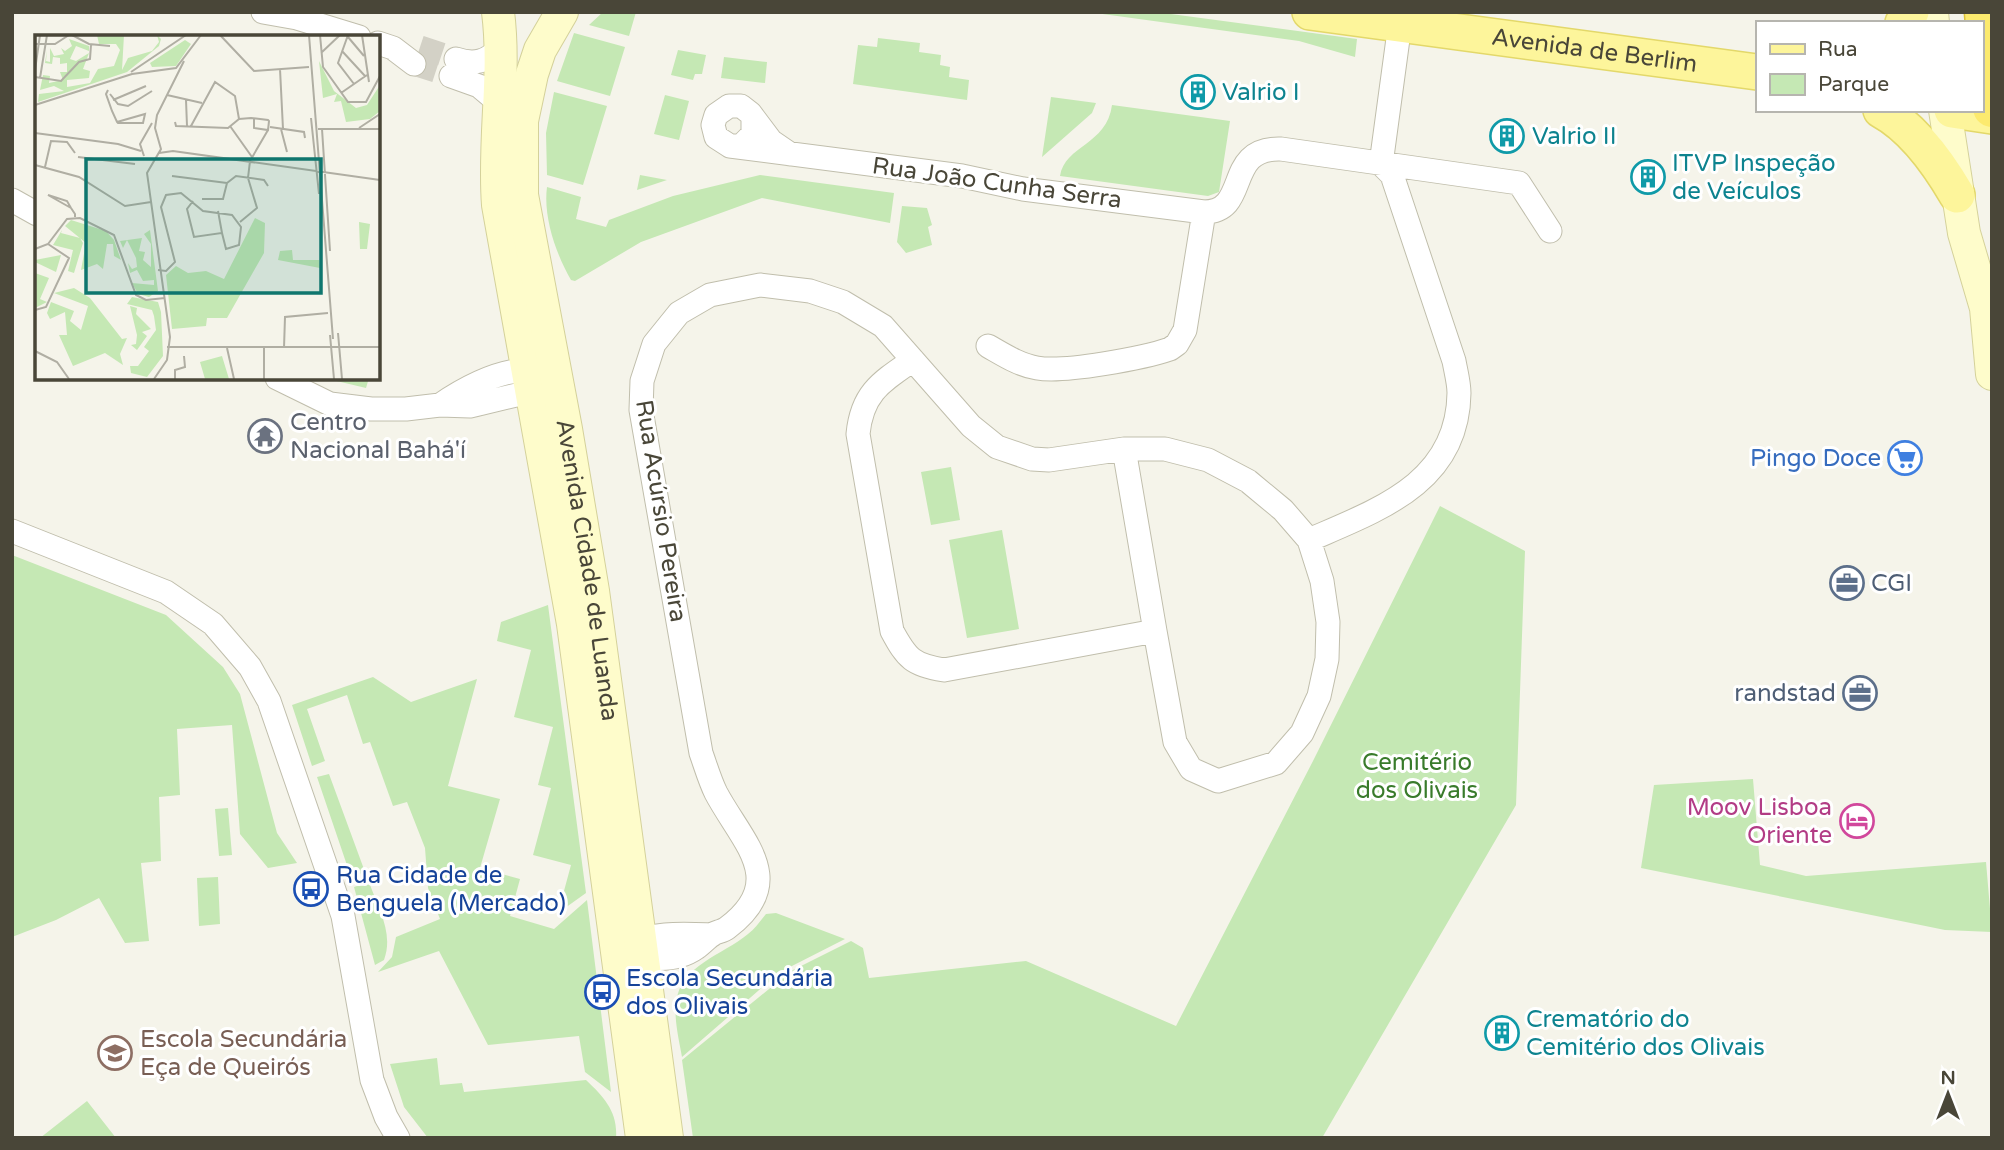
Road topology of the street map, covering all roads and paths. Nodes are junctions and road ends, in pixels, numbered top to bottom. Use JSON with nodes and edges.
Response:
{"nodes":[{"id":1,"x":263,"y":12,"type":"edge"},
{"id":2,"x":498,"y":12,"type":"edge"},
{"id":3,"x":562,"y":12,"type":"edge"},
{"id":4,"x":1310,"y":12,"type":"edge"},
{"id":5,"x":1984,"y":12,"type":"edge"},
{"id":6,"x":1403,"y":18,"type":"edge"},
{"id":7,"x":352,"y":35,"type":"edge"},
{"id":8,"x":385,"y":46,"type":"edge"},
{"id":9,"x":500,"y":47,"type":"junction"},
{"id":10,"x":417,"y":56,"type":"tunnel mouth"},
{"id":11,"x":1756,"y":72,"type":"edge"},
{"id":12,"x":498,"y":102,"type":"junction"},
{"id":13,"x":1992,"y":108,"type":"edge"},
{"id":14,"x":1884,"y":112,"type":"edge"},
{"id":15,"x":1945,"y":112,"type":"edge"},
{"id":16,"x":1965,"y":112,"type":"edge"},
{"id":17,"x":1992,"y":116,"type":"edge"},
{"id":18,"x":753,"y":118,"type":"junction"},
{"id":19,"x":730,"y":146,"type":"junction"},
{"id":20,"x":790,"y":154,"type":"junction"},
{"id":21,"x":1381,"y":164,"type":"junction"},
{"id":22,"x":1957,"y":195,"type":"junction"},
{"id":23,"x":12,"y":200,"type":"edge"},
{"id":24,"x":1204,"y":212,"type":"junction"},
{"id":25,"x":35,"y":213,"type":"edge"},
{"id":26,"x":1550,"y":231,"type":"dead end"},
{"id":27,"x":1967,"y":244,"type":"junction"},
{"id":28,"x":1992,"y":277,"type":"edge"},
{"id":29,"x":988,"y":346,"type":"dead end"},
{"id":30,"x":913,"y":360,"type":"junction"},
{"id":31,"x":1992,"y":374,"type":"edge"},
{"id":32,"x":539,"y":378,"type":"junction"},
{"id":33,"x":281,"y":380,"type":"edge"},
{"id":34,"x":1124,"y":449,"type":"junction"},
{"id":35,"x":12,"y":531,"type":"edge"},
{"id":36,"x":1309,"y":540,"type":"junction"},
{"id":37,"x":1155,"y":631,"type":"junction"},
{"id":38,"x":633,"y":948,"type":"junction"},
{"id":39,"x":398,"y":1138,"type":"edge"},
{"id":40,"x":642,"y":1138,"type":"edge"},
{"id":41,"x":667,"y":1138,"type":"edge"}],
"edges":[{"from":1,"to":7,"type":"street"},
{"from":2,"to":9,"type":"main road","name":"Avenida Cidade de Luanda"},
{"from":3,"to":32,"type":"main road","name":"Avenida Cidade de Luanda"},
{"from":4,"to":6,"type":"main road","name":"Avenida de Berlim"},
{"from":5,"to":13,"type":"highway","bridge":true},
{"from":6,"to":11,"type":"main road","name":"Avenida de Berlim"},
{"from":6,"to":21,"type":"street"},
{"from":8,"to":10,"type":"street"},
{"from":9,"to":12,"type":"main road","name":"Avenida Cidade de Luanda"},
{"from":9,"to":12,"type":"street"},
{"from":12,"to":32,"type":"main road","name":"Avenida Cidade de Luanda"},
{"from":14,"to":22,"type":"main road"},
{"from":15,"to":22,"type":"main road"},
{"from":16,"to":17,"type":"main road"},
{"from":18,"to":19,"type":"street"},
{"from":18,"to":19,"type":"street"},
{"from":18,"to":20,"type":"street"},
{"from":19,"to":20,"type":"street","name":"Rua João Cunha Serra"},
{"from":20,"to":24,"type":"street","name":"Rua João Cunha Serra"},
{"from":21,"to":24,"type":"street"},
{"from":21,"to":26,"type":"street"},
{"from":21,"to":36,"type":"street"},
{"from":22,"to":27,"type":"main road"},
{"from":23,"to":25,"type":"street"},
{"from":24,"to":29,"type":"street"},
{"from":27,"to":28,"type":"main road"},
{"from":27,"to":31,"type":"main road"},
{"from":30,"to":34,"type":"street","name":"Rua Acúrsio Pereira"},
{"from":30,"to":37,"type":"street"},
{"from":30,"to":38,"type":"street","name":"Rua Acúrsio Pereira"},
{"from":32,"to":33,"type":"street"},
{"from":32,"to":38,"type":"main road","name":"Avenida Cidade de Luanda"},
{"from":34,"to":36,"type":"street","name":"Rua Acúrsio Pereira"},
{"from":34,"to":37,"type":"street"},
{"from":35,"to":39,"type":"street"},
{"from":36,"to":37,"type":"street","name":"Rua Acúrsio Pereira"},
{"from":38,"to":40,"type":"main road","name":"Avenida Cidade de Luanda"},
{"from":38,"to":41,"type":"main road","name":"Avenida Cidade de Luanda"}]}
